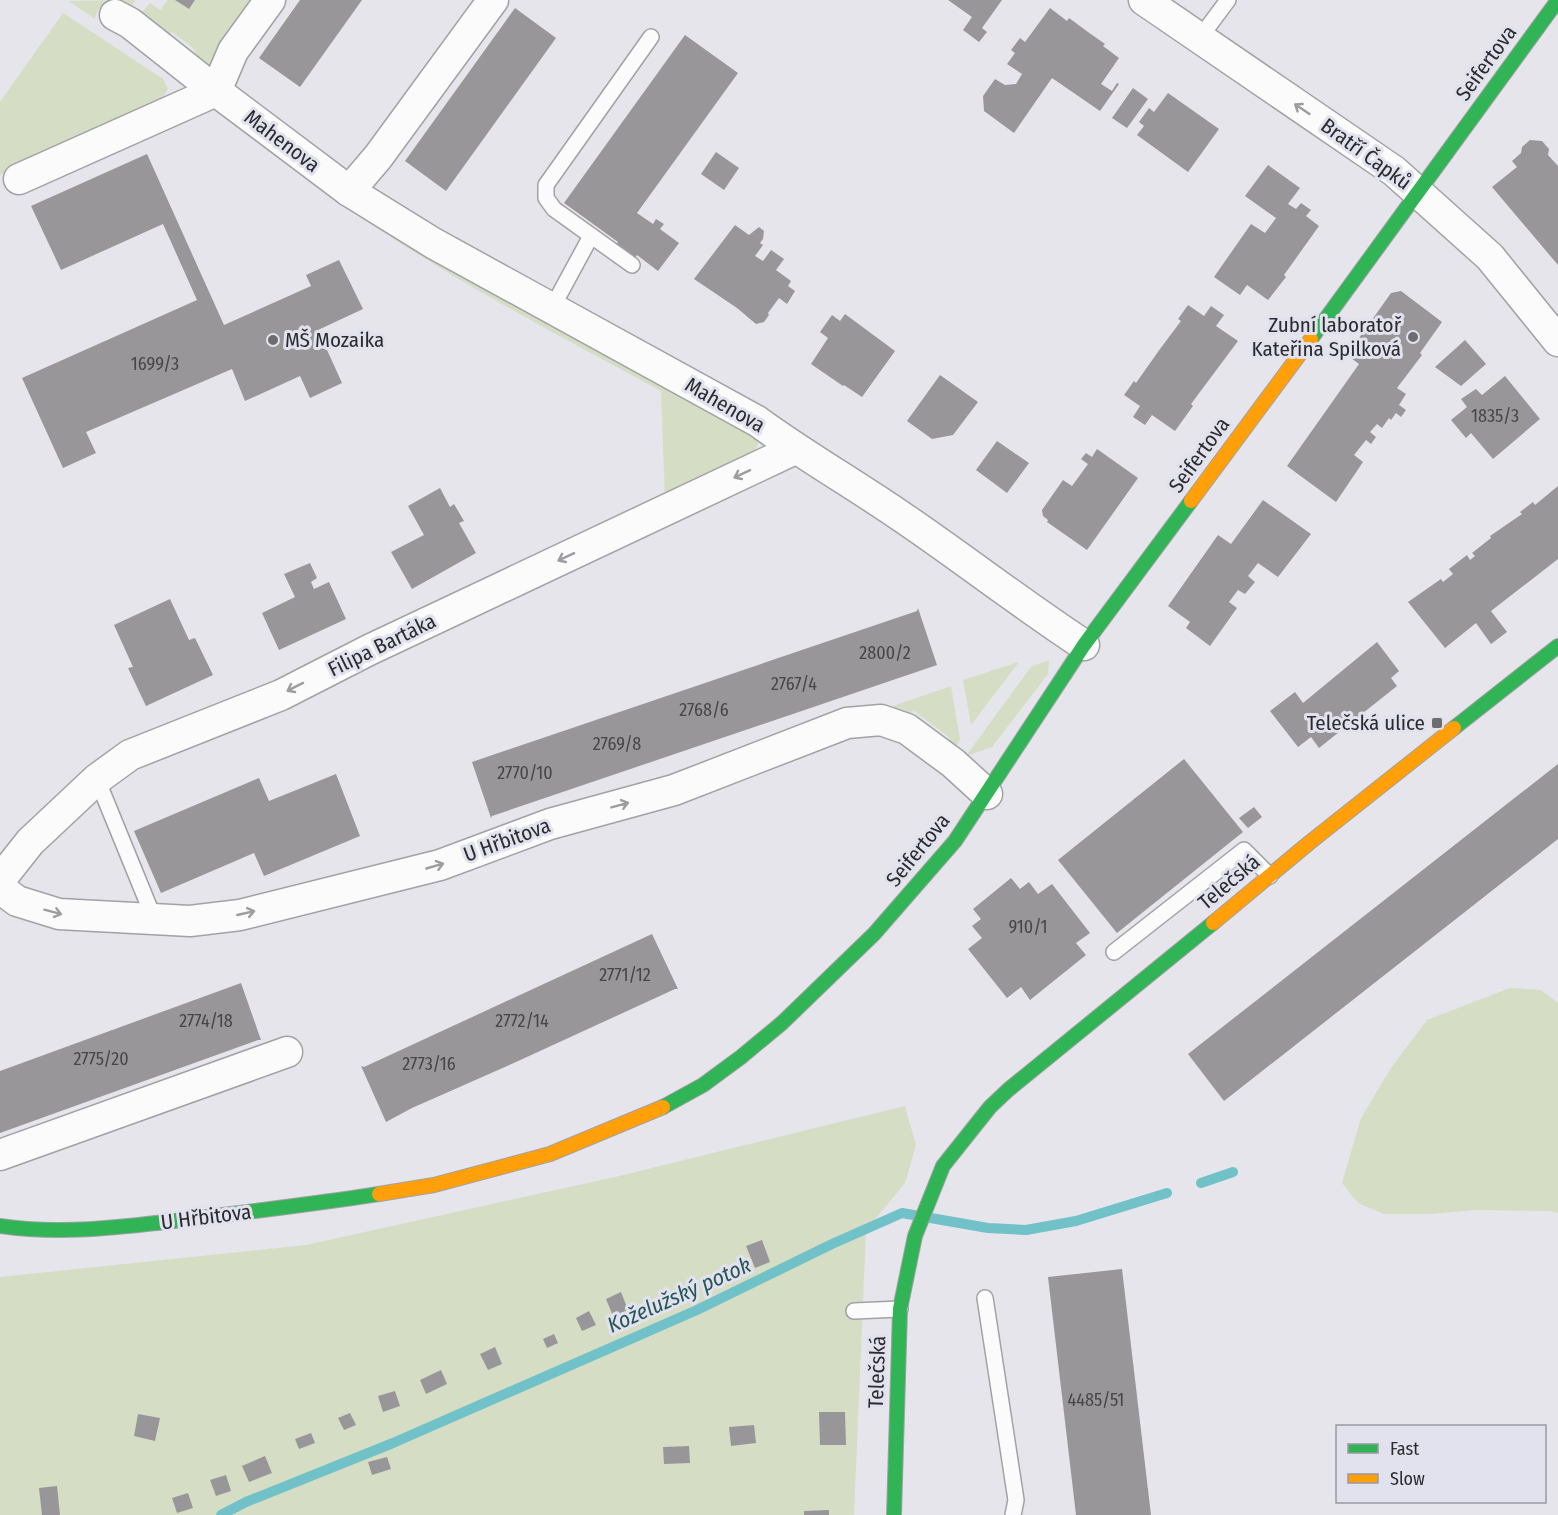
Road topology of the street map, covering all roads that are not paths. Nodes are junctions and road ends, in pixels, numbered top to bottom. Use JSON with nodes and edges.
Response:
{"nodes":[{"id":1,"x":270,"y":0,"type":"edge"},
{"id":2,"x":492,"y":0,"type":"edge"},
{"id":3,"x":1144,"y":0,"type":"edge"},
{"id":4,"x":1228,"y":0,"type":"edge"},
{"id":5,"x":1558,"y":0,"type":"edge"},
{"id":6,"x":115,"y":15,"type":"dead end"},
{"id":7,"x":651,"y":37,"type":"dead end"},
{"id":8,"x":1199,"y":39,"type":"junction"},
{"id":9,"x":216,"y":91,"type":"junction"},
{"id":10,"x":19,"y":179,"type":"dead end"},
{"id":11,"x":349,"y":190,"type":"junction"},
{"id":12,"x":1418,"y":192,"type":"junction"},
{"id":13,"x":591,"y":236,"type":"junction"},
{"id":14,"x":632,"y":266,"type":"dead end"},
{"id":15,"x":552,"y":308,"type":"junction"},
{"id":16,"x":1558,"y":341,"type":"edge"},
{"id":17,"x":795,"y":449,"type":"junction"},
{"id":18,"x":1084,"y":645,"type":"junction"},
{"id":19,"x":1558,"y":646,"type":"edge"},
{"id":20,"x":97,"y":779,"type":"junction"},
{"id":21,"x":987,"y":794,"type":"junction"},
{"id":22,"x":1269,"y":876,"type":"junction"},
{"id":23,"x":0,"y":880,"type":"edge"},
{"id":24,"x":0,"y":888,"type":"edge"},
{"id":25,"x":155,"y":921,"type":"junction"},
{"id":26,"x":874,"y":934,"type":"joint"},
{"id":27,"x":1114,"y":952,"type":"dead end"},
{"id":28,"x":287,"y":1052,"type":"dead end"},
{"id":29,"x":0,"y":1155,"type":"edge"},
{"id":30,"x":0,"y":1226,"type":"edge"},
{"id":31,"x":985,"y":1298,"type":"dead end"},
{"id":32,"x":900,"y":1310,"type":"junction"},
{"id":33,"x":854,"y":1311,"type":"dead end"},
{"id":34,"x":894,"y":1515,"type":"edge"},
{"id":35,"x":1013,"y":1515,"type":"edge"}],
"edges":[{"from":1,"to":9,"type":"street"},
{"from":2,"to":11,"type":"street"},
{"from":3,"to":8,"type":"street","name":"Bratří Čapků"},
{"from":4,"to":8,"type":"lane"},
{"from":5,"to":12,"type":"street","name":"Seifertova"},
{"from":6,"to":9,"type":"street","name":"Mahenova"},
{"from":7,"to":13,"type":"lane"},
{"from":12,"to":8,"type":"street","name":"Bratří Čapků","one_way":true},
{"from":9,"to":10,"type":"street"},
{"from":9,"to":11,"type":"street","name":"Mahenova"},
{"from":11,"to":15,"type":"street","name":"Mahenova"},
{"from":12,"to":16,"type":"street","name":"Bratří Čapků"},
{"from":12,"to":18,"type":"street","name":"Seifertova"},
{"from":13,"to":14,"type":"lane"},
{"from":13,"to":15,"type":"lane"},
{"from":15,"to":17,"type":"street","name":"Mahenova"},
{"from":17,"to":18,"type":"street","name":"Mahenova"},
{"from":17,"to":20,"type":"street","name":"Filipa Bartáka","one_way":true},
{"from":18,"to":21,"type":"street","name":"Seifertova"},
{"from":19,"to":22,"type":"street","name":"Telečská"},
{"from":20,"to":23,"type":"street","name":"Filipa Bartáka"},
{"from":20,"to":25,"type":"lane"},
{"from":25,"to":21,"type":"street","name":"U Hřbitova","one_way":true},
{"from":21,"to":26,"type":"street","name":"Seifertova"},
{"from":22,"to":27,"type":"lane"},
{"from":22,"to":32,"type":"street","name":"Telečská"},
{"from":24,"to":25,"type":"street","name":"U Hřbitova","one_way":true},
{"from":26,"to":30,"type":"street","name":"U Hřbitova"},
{"from":28,"to":29,"type":"street"},
{"from":31,"to":35,"type":"lane"},
{"from":32,"to":33,"type":"lane"},
{"from":32,"to":34,"type":"street","name":"Telečská"}]}
